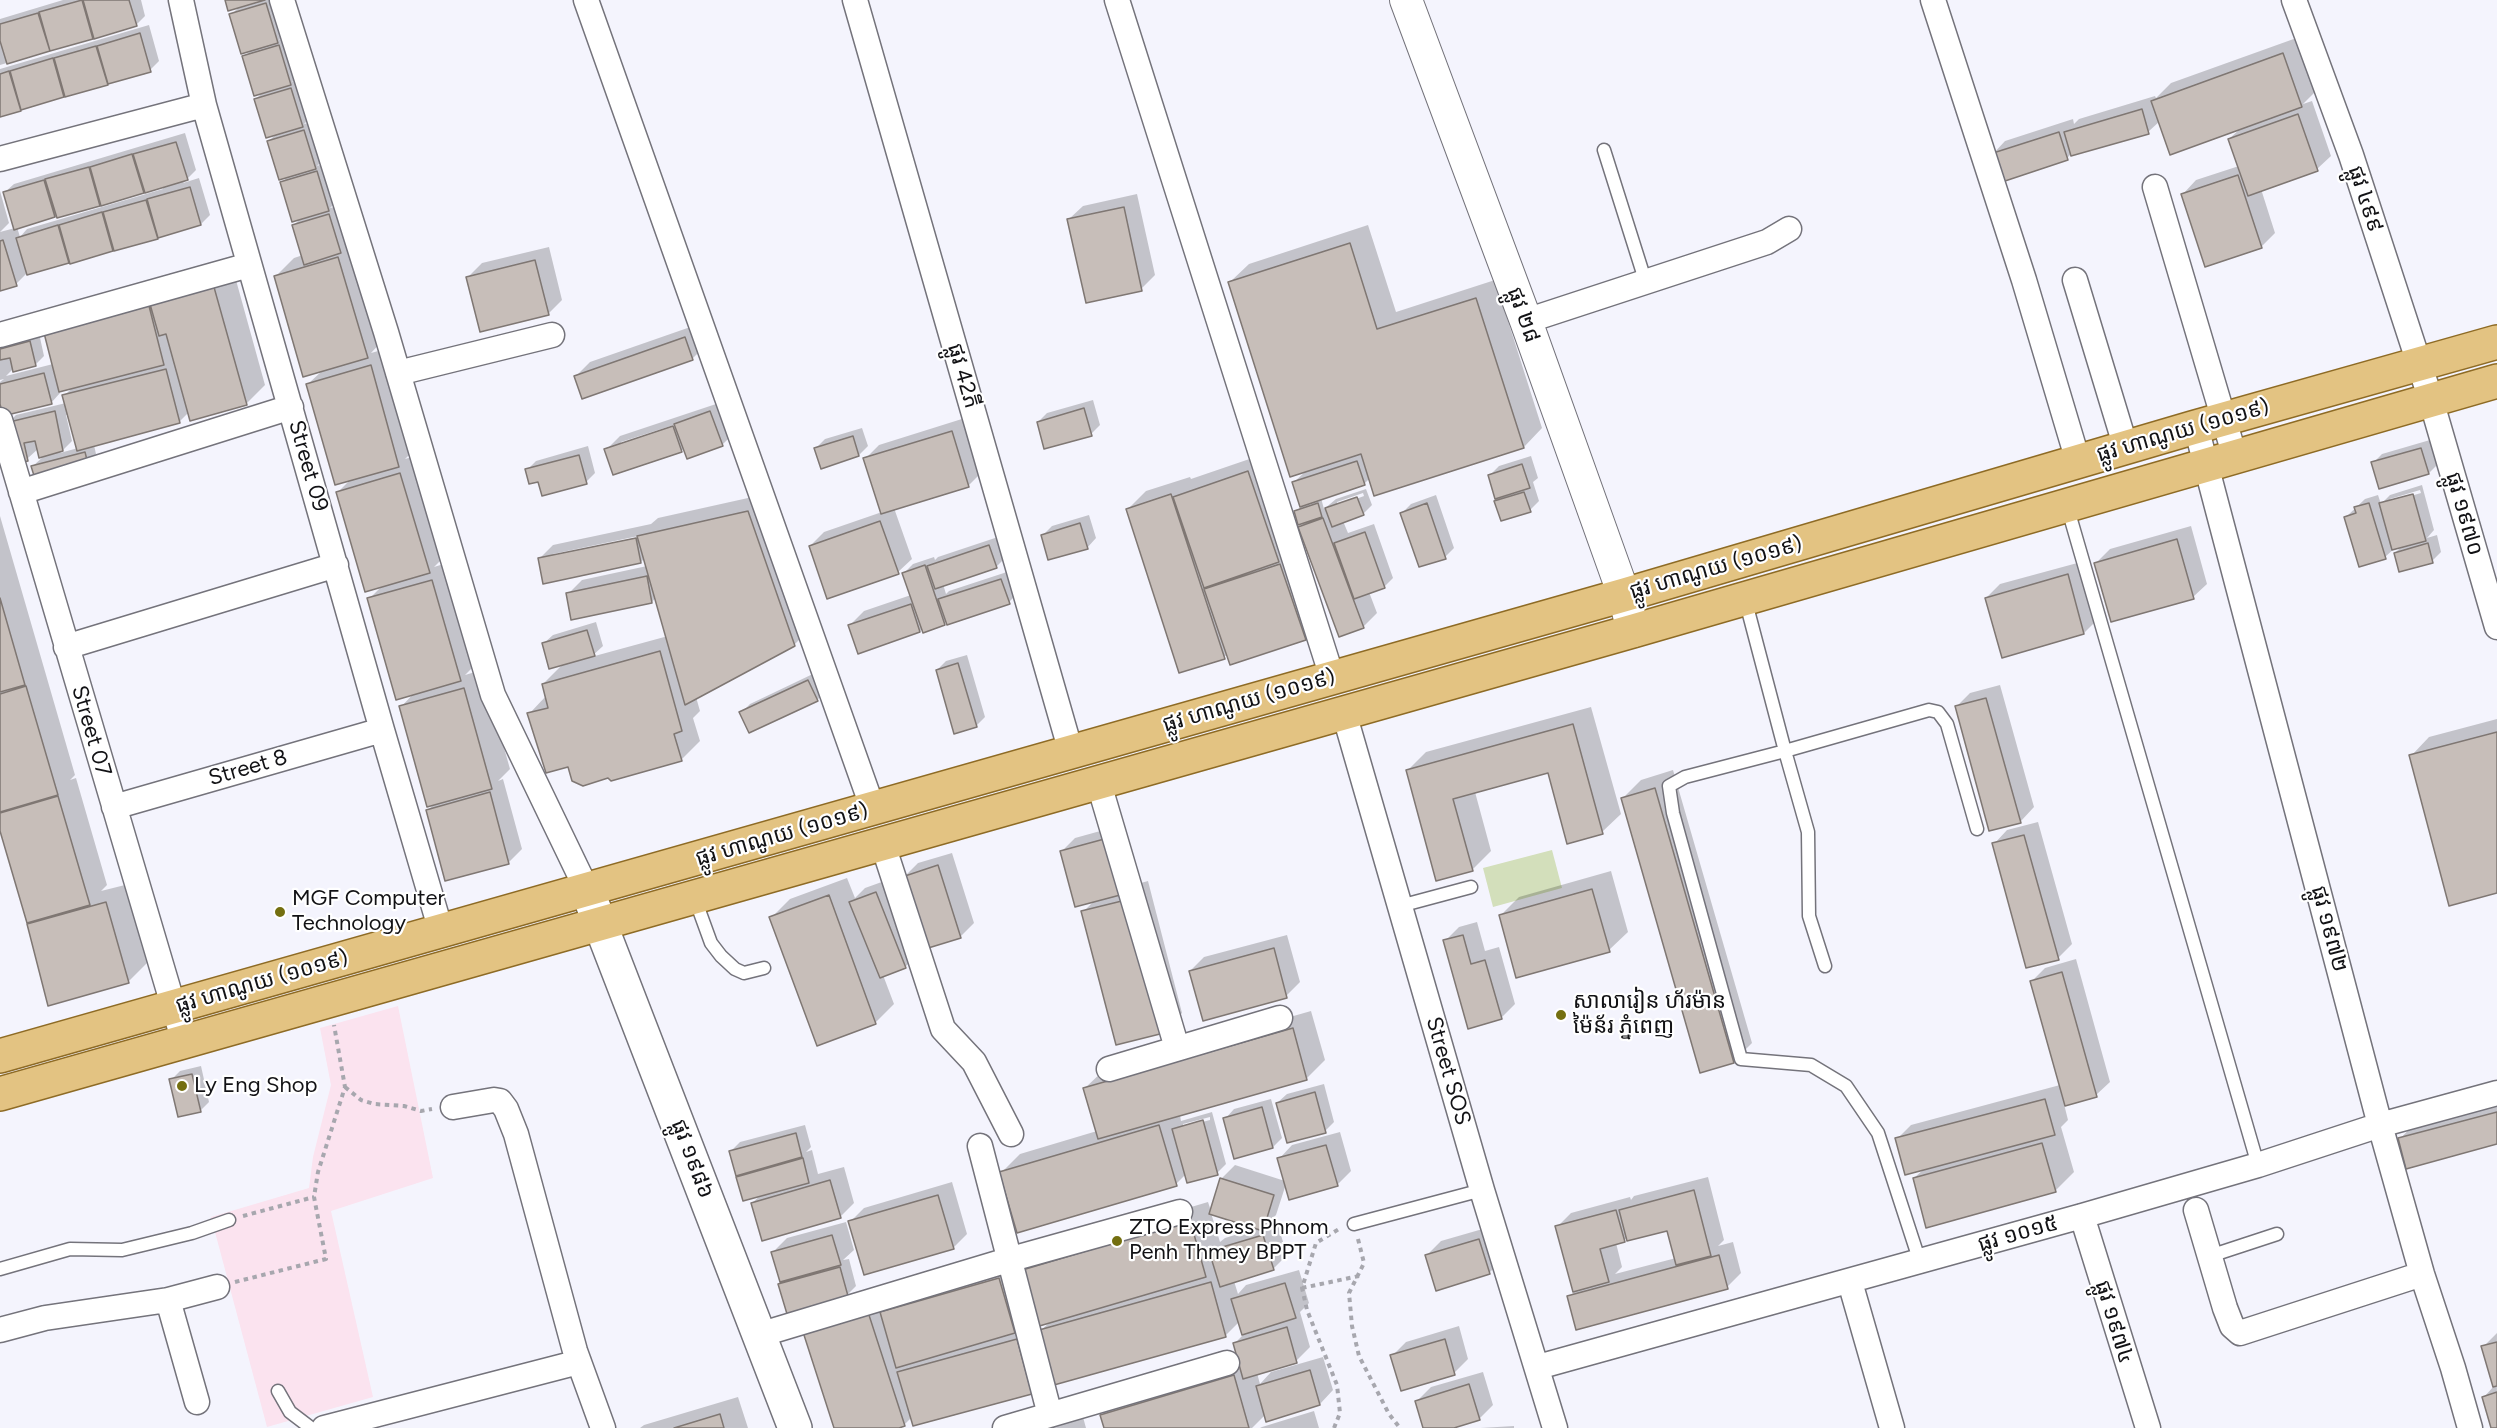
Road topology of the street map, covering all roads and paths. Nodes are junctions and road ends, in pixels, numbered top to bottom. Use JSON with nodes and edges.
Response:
{"nodes":[{"id":1,"x":181,"y":0,"type":"edge"},
{"id":2,"x":282,"y":0,"type":"edge"},
{"id":3,"x":586,"y":0,"type":"edge"},
{"id":4,"x":855,"y":0,"type":"edge"},
{"id":5,"x":1117,"y":0,"type":"edge"},
{"id":6,"x":1406,"y":0,"type":"edge"},
{"id":7,"x":1933,"y":0,"type":"edge"},
{"id":8,"x":2294,"y":0,"type":"edge"},
{"id":9,"x":204,"y":105,"type":"junction"},
{"id":10,"x":1604,"y":150,"type":"dead end"},
{"id":11,"x":0,"y":159,"type":"edge"},
{"id":12,"x":2155,"y":187,"type":"dead end"},
{"id":13,"x":1789,"y":229,"type":"dead end"},
{"id":14,"x":249,"y":266,"type":"junction"},
{"id":15,"x":2075,"y":280,"type":"dead end"},
{"id":16,"x":1646,"y":283,"type":"junction"},
{"id":17,"x":1526,"y":321,"type":"junction"},
{"id":18,"x":0,"y":334,"type":"edge"},
{"id":19,"x":552,"y":335,"type":"dead end"},
{"id":20,"x":2497,"y":342,"type":"edge"},
{"id":21,"x":2419,"y":364,"type":"junction"},
{"id":22,"x":398,"y":373,"type":"junction"},
{"id":23,"x":2497,"y":381,"type":"edge"},
{"id":24,"x":2432,"y":400,"type":"junction"},
{"id":25,"x":291,"y":407,"type":"junction"},
{"id":26,"x":0,"y":420,"type":"edge"},
{"id":27,"x":2210,"y":423,"type":"junction"},
{"id":28,"x":2126,"y":448,"type":"junction"},
{"id":29,"x":2078,"y":461,"type":"junction"},
{"id":30,"x":2222,"y":461,"type":"junction"},
{"id":31,"x":21,"y":492,"type":"junction"},
{"id":32,"x":2067,"y":506,"type":"junction"},
{"id":33,"x":336,"y":565,"type":"junction"},
{"id":34,"x":1624,"y":595,"type":"junction"},
{"id":35,"x":1745,"y":599,"type":"junction"},
{"id":36,"x":2497,"y":627,"type":"edge"},
{"id":37,"x":1633,"y":632,"type":"junction"},
{"id":38,"x":66,"y":647,"type":"junction"},
{"id":39,"x":1332,"y":677,"type":"junction"},
{"id":40,"x":1344,"y":713,"type":"junction"},
{"id":41,"x":382,"y":730,"type":"junction"},
{"id":42,"x":1785,"y":751,"type":"junction"},
{"id":43,"x":1071,"y":752,"type":"junction"},
{"id":44,"x":1099,"y":784,"type":"junction"},
{"id":45,"x":114,"y":807,"type":"junction"},
{"id":46,"x":873,"y":809,"type":"junction"},
{"id":47,"x":1977,"y":829,"type":"dead end"},
{"id":48,"x":883,"y":845,"type":"junction"},
{"id":49,"x":1471,"y":887,"type":"dead end"},
{"id":50,"x":587,"y":890,"type":"junction"},
{"id":51,"x":695,"y":898,"type":"junction"},
{"id":52,"x":1400,"y":906,"type":"junction"},
{"id":53,"x":602,"y":925,"type":"junction"},
{"id":54,"x":441,"y":931,"type":"junction"},
{"id":55,"x":1825,"y":966,"type":"dead end"},
{"id":56,"x":764,"y":968,"type":"dead end"},
{"id":57,"x":330,"y":1001,"type":"junction"},
{"id":58,"x":174,"y":1007,"type":"junction"},
{"id":59,"x":1280,"y":1018,"type":"dead end"},
{"id":60,"x":184,"y":1042,"type":"junction"},
{"id":61,"x":1177,"y":1048,"type":"junction"},
{"id":62,"x":0,"y":1056,"type":"edge"},
{"id":63,"x":1109,"y":1069,"type":"dead end"},
{"id":64,"x":345,"y":1088,"type":"junction"},
{"id":65,"x":2497,"y":1093,"type":"edge"},
{"id":66,"x":0,"y":1094,"type":"edge"},
{"id":67,"x":453,"y":1107,"type":"joint"},
{"id":68,"x":2380,"y":1125,"type":"junction"},
{"id":69,"x":1011,"y":1134,"type":"dead end"},
{"id":70,"x":980,"y":1146,"type":"dead end"},
{"id":71,"x":2258,"y":1165,"type":"junction"},
{"id":72,"x":1482,"y":1190,"type":"junction"},
{"id":73,"x":314,"y":1197,"type":"junction"},
{"id":74,"x":2196,"y":1210,"type":"dead end"},
{"id":75,"x":1180,"y":1212,"type":"dead end"},
{"id":76,"x":2082,"y":1216,"type":"junction"},
{"id":77,"x":229,"y":1220,"type":"joint"},
{"id":78,"x":1354,"y":1224,"type":"junction"},
{"id":79,"x":2277,"y":1234,"type":"dead end"},
{"id":80,"x":2210,"y":1256,"type":"junction"},
{"id":81,"x":1008,"y":1260,"type":"junction"},
{"id":82,"x":1920,"y":1262,"type":"junction"},
{"id":83,"x":0,"y":1269,"type":"edge"},
{"id":84,"x":2422,"y":1274,"type":"junction"},
{"id":85,"x":1359,"y":1275,"type":"junction"},
{"id":86,"x":1850,"y":1282,"type":"junction"},
{"id":87,"x":217,"y":1287,"type":"joint"},
{"id":88,"x":1302,"y":1288,"type":"junction"},
{"id":89,"x":168,"y":1300,"type":"junction"},
{"id":90,"x":0,"y":1330,"type":"edge"},
{"id":91,"x":759,"y":1335,"type":"junction"},
{"id":92,"x":579,"y":1362,"type":"junction"},
{"id":93,"x":1227,"y":1363,"type":"dead end"},
{"id":94,"x":1538,"y":1367,"type":"junction"},
{"id":95,"x":278,"y":1391,"type":"dead end"},
{"id":96,"x":197,"y":1402,"type":"dead end"},
{"id":97,"x":1050,"y":1415,"type":"junction"},
{"id":98,"x":311,"y":1428,"type":"edge"},
{"id":99,"x":324,"y":1428,"type":"edge"},
{"id":100,"x":603,"y":1428,"type":"edge"},
{"id":101,"x":795,"y":1428,"type":"edge"},
{"id":102,"x":1005,"y":1428,"type":"edge"},
{"id":103,"x":1335,"y":1428,"type":"edge"},
{"id":104,"x":1400,"y":1428,"type":"edge"},
{"id":105,"x":1555,"y":1428,"type":"edge"},
{"id":106,"x":1892,"y":1428,"type":"edge"},
{"id":107,"x":2148,"y":1428,"type":"edge"},
{"id":108,"x":2470,"y":1428,"type":"edge"}],
"edges":[{"from":1,"to":9,"type":"street","name":"Street 09"},
{"from":2,"to":22,"type":"street"},
{"from":3,"to":46,"type":"street"},
{"from":4,"to":43,"type":"street","name":"ផ្លូវ 42ភី"},
{"from":5,"to":39,"type":"street"},
{"from":6,"to":17,"type":"street","name":"ផ្លូវ ២៨"},
{"from":7,"to":29,"type":"street"},
{"from":8,"to":21,"type":"street","name":"ផ្លូវ ៤៩៩"},
{"from":9,"to":11,"type":"street"},
{"from":9,"to":14,"type":"street","name":"Street 09"},
{"from":10,"to":16,"type":"lane"},
{"from":12,"to":27,"type":"street","name":"ផ្លូវ ១៩៧២"},
{"from":13,"to":16,"type":"street"},
{"from":14,"to":18,"type":"street"},
{"from":14,"to":25,"type":"street","name":"Street 09"},
{"from":15,"to":28,"type":"street"},
{"from":16,"to":17,"type":"street"},
{"from":17,"to":34,"type":"street","name":"ផ្លូវ ២៨"},
{"from":19,"to":22,"type":"street"},
{"from":20,"to":21,"type":"main road","name":"ផ្លូវ ហាណូយ (១០១៩)"},
{"from":21,"to":24,"type":"street","name":"ផ្លូវ ៤៩៩"},
{"from":21,"to":27,"type":"main road","name":"ផ្លូវ ហាណូយ (១០១៩)"},
{"from":22,"to":50,"type":"street"},
{"from":23,"to":24,"type":"main road","name":"ផ្លូវ ហាណូយ (១០១៩)"},
{"from":24,"to":30,"type":"main road","name":"ផ្លូវ ហាណូយ (១០១៩)"},
{"from":24,"to":36,"type":"street","name":"ផ្លូវ ១៩៧០"},
{"from":25,"to":31,"type":"street"},
{"from":25,"to":33,"type":"street","name":"Street 09"},
{"from":26,"to":31,"type":"street","name":"Street 07"},
{"from":27,"to":28,"type":"main road","name":"ផ្លូវ ហាណូយ (១០១៩)"},
{"from":27,"to":30,"type":"street","name":"ផ្លូវ ១៩៧២"},
{"from":28,"to":29,"type":"main road","name":"ផ្លូវ ហាណូយ (១០១៩)"},
{"from":29,"to":34,"type":"main road","name":"ផ្លូវ ហាណូយ (១០១៩)"},
{"from":30,"to":32,"type":"main road","name":"ផ្លូវ ហាណូយ (១០១៩)"},
{"from":30,"to":68,"type":"street","name":"ផ្លូវ ១៩៧២"},
{"from":31,"to":38,"type":"street","name":"Street 07"},
{"from":32,"to":35,"type":"main road","name":"ផ្លូវ ហាណូយ (១០១៩)"},
{"from":32,"to":71,"type":"lane"},
{"from":33,"to":38,"type":"street"},
{"from":33,"to":41,"type":"street","name":"Street 09"},
{"from":34,"to":37,"type":"street","name":"ផ្លូវ ២៨"},
{"from":34,"to":39,"type":"main road","name":"ផ្លូវ ហាណូយ (១០១៩)"},
{"from":35,"to":37,"type":"main road","name":"ផ្លូវ ហាណូយ (១០១៩)"},
{"from":35,"to":42,"type":"lane"},
{"from":37,"to":40,"type":"main road","name":"ផ្លូវ ហាណូយ (១០១៩)"},
{"from":38,"to":45,"type":"street","name":"Street 07"},
{"from":39,"to":43,"type":"main road","name":"ផ្លូវ ហាណូយ (១០១៩)"},
{"from":40,"to":44,"type":"main road","name":"ផ្លូវ ហាណូយ (១០១៩)"},
{"from":40,"to":52,"type":"street","name":"Street SOS"},
{"from":41,"to":45,"type":"street","name":"Street 8"},
{"from":41,"to":54,"type":"street","name":"Street 09"},
{"from":42,"to":47,"type":"lane"},
{"from":42,"to":55,"type":"lane"},
{"from":42,"to":82,"type":"lane"},
{"from":43,"to":46,"type":"main road","name":"ផ្លូវ ហាណូយ (១០១៩)"},
{"from":44,"to":48,"type":"main road","name":"ផ្លូវ ហាណូយ (១០១៩)"},
{"from":44,"to":61,"type":"street"},
{"from":45,"to":58,"type":"street","name":"Street 07"},
{"from":46,"to":50,"type":"main road","name":"ផ្លូវ ហាណូយ (១០១៩)"},
{"from":48,"to":51,"type":"main road","name":"ផ្លូវ ហាណូយ (១០១៩)"},
{"from":48,"to":69,"type":"street"},
{"from":49,"to":52,"type":"lane"},
{"from":50,"to":53,"type":"main road","name":"ផ្លូវ ១៩៨៦"},
{"from":50,"to":54,"type":"main road","name":"ផ្លូវ ហាណូយ (១០១៩)"},
{"from":51,"to":53,"type":"main road","name":"ផ្លូវ ហាណូយ (១០១៩)"},
{"from":51,"to":56,"type":"lane"},
{"from":52,"to":72,"type":"street","name":"Street SOS"},
{"from":53,"to":57,"type":"main road","name":"ផ្លូវ ហាណូយ (១០១៩)"},
{"from":53,"to":91,"type":"main road","name":"ផ្លូវ ១៩៨៦"},
{"from":54,"to":58,"type":"main road","name":"ផ្លូវ ហាណូយ (១០១៩)"},
{"from":57,"to":60,"type":"main road","name":"ផ្លូវ ហាណូយ (១០១៩)"},
{"from":57,"to":64,"type":"path"},
{"from":58,"to":60,"type":"street","name":"Street 07"},
{"from":58,"to":62,"type":"main road","name":"ផ្លូវ ហាណូយ (១០១៩)"},
{"from":59,"to":61,"type":"street"},
{"from":60,"to":66,"type":"main road","name":"ផ្លូវ ហាណូយ (១០១៩)"},
{"from":61,"to":63,"type":"street"},
{"from":64,"to":67,"type":"path"},
{"from":64,"to":73,"type":"path"},
{"from":65,"to":68,"type":"street","name":"ផ្លូវ ១០១៥"},
{"from":67,"to":92,"type":"street"},
{"from":68,"to":71,"type":"street","name":"ផ្លូវ ១០១៥"},
{"from":68,"to":84,"type":"street","name":"ផ្លូវ ១៩៧២"},
{"from":70,"to":81,"type":"street"},
{"from":71,"to":76,"type":"street","name":"ផ្លូវ ១០១៥"},
{"from":72,"to":78,"type":"lane"},
{"from":72,"to":94,"type":"street","name":"Street SOS"},
{"from":73,"to":77,"type":"path"},
{"from":73,"to":87,"type":"path"},
{"from":74,"to":80,"type":"street"},
{"from":75,"to":81,"type":"street"},
{"from":76,"to":82,"type":"street","name":"ផ្លូវ ១០១៥"},
{"from":76,"to":107,"type":"street","name":"ផ្លូវ ១៩៧៤"},
{"from":77,"to":83,"type":"lane"},
{"from":78,"to":85,"type":"path"},
{"from":78,"to":88,"type":"path"},
{"from":79,"to":80,"type":"lane"},
{"from":80,"to":84,"type":"street"},
{"from":81,"to":91,"type":"street"},
{"from":81,"to":97,"type":"street"},
{"from":82,"to":86,"type":"street","name":"ផ្លូវ ១០១៥"},
{"from":84,"to":108,"type":"street","name":"ផ្លូវ ១៩៧២"},
{"from":85,"to":88,"type":"path"},
{"from":85,"to":104,"type":"path"},
{"from":86,"to":94,"type":"street","name":"ផ្លូវ ១០១៥"},
{"from":86,"to":106,"type":"street"},
{"from":87,"to":89,"type":"street"},
{"from":88,"to":103,"type":"path"},
{"from":89,"to":90,"type":"street"},
{"from":89,"to":96,"type":"street"},
{"from":91,"to":101,"type":"main road","name":"ផ្លូវ ១៩៨៦"},
{"from":92,"to":99,"type":"street"},
{"from":92,"to":100,"type":"street"},
{"from":93,"to":97,"type":"street"},
{"from":94,"to":105,"type":"street","name":"Street SOS"},
{"from":95,"to":98,"type":"lane"},
{"from":97,"to":102,"type":"street"}]}
